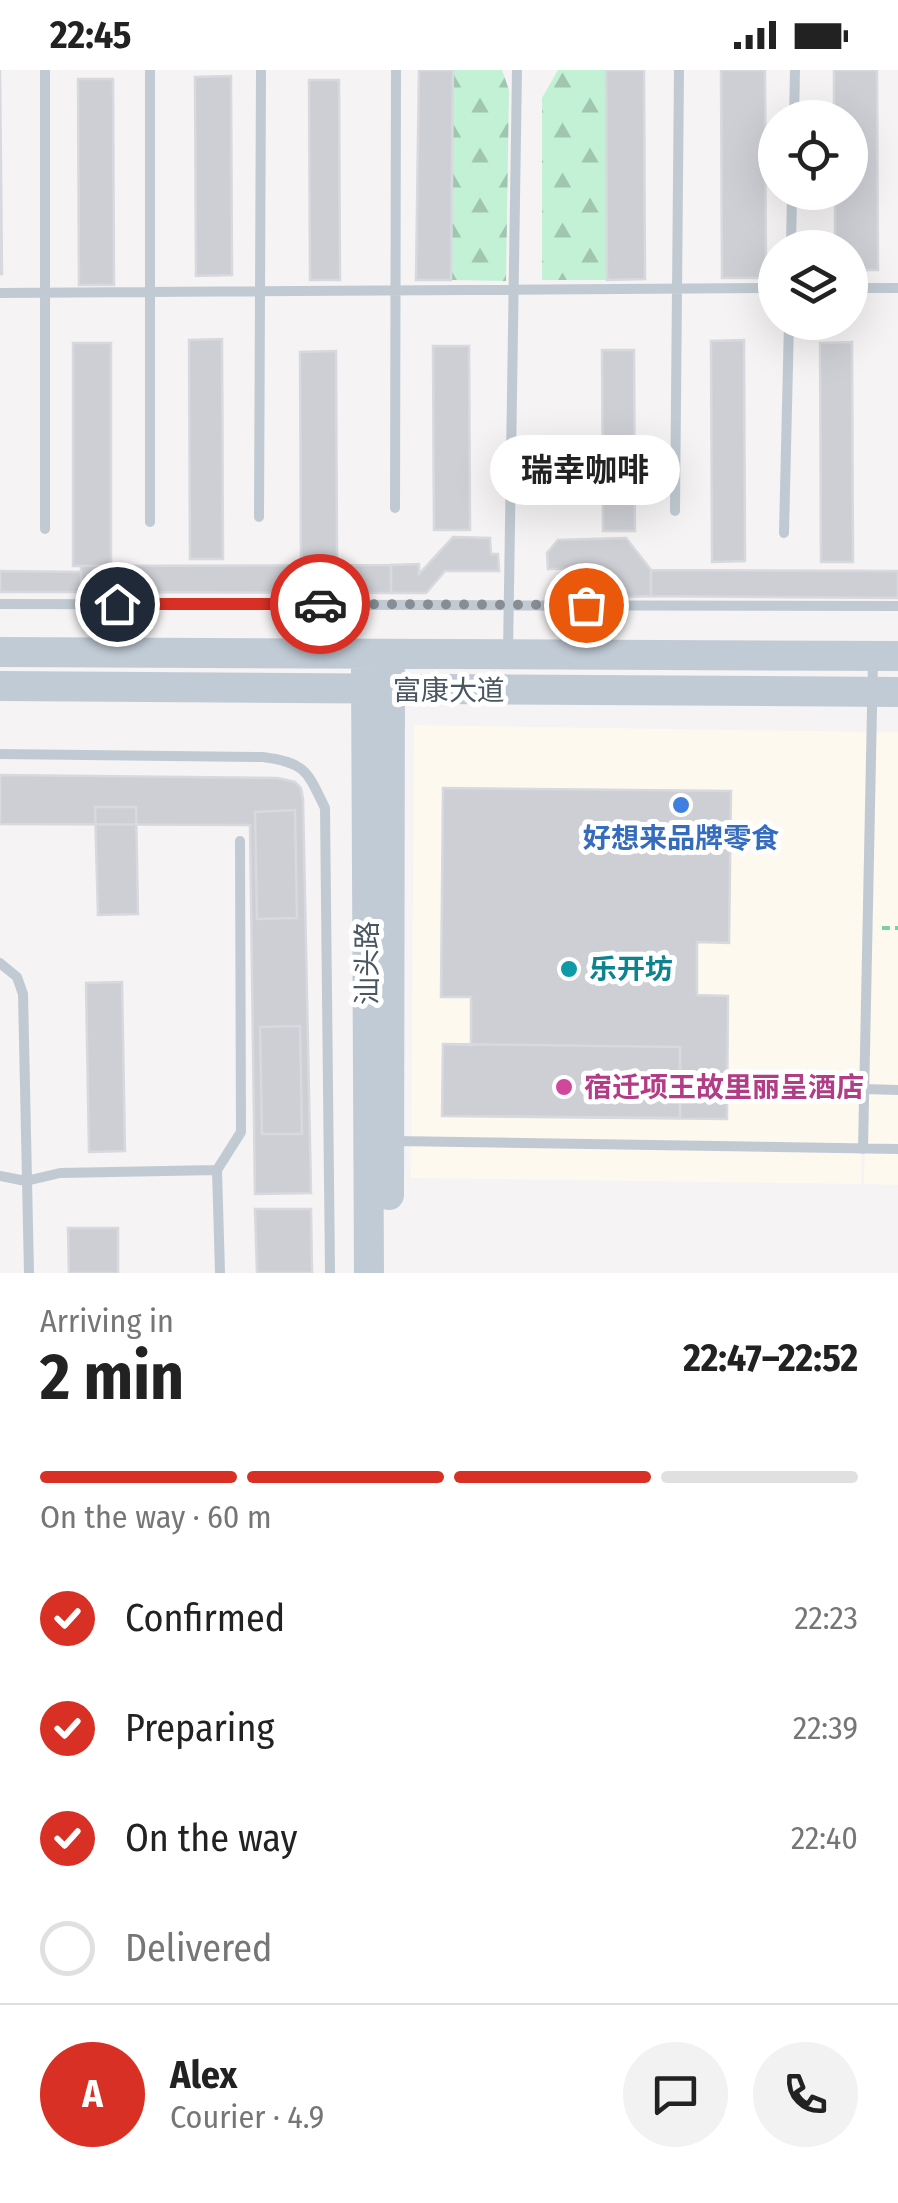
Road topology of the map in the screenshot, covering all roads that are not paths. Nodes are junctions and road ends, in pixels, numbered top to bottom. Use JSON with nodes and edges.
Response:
{"nodes":[{"id":1,"x":45,"y":70,"type":"edge"},
{"id":2,"x":150,"y":70,"type":"edge"},
{"id":3,"x":261,"y":70,"type":"edge"},
{"id":4,"x":396,"y":70,"type":"edge"},
{"id":5,"x":517,"y":70,"type":"edge"},
{"id":6,"x":679,"y":70,"type":"edge"},
{"id":7,"x":795,"y":70,"type":"edge"},
{"id":8,"x":794,"y":100,"type":"edge"},
{"id":9,"x":514,"y":288,"type":"junction"},
{"id":10,"x":679,"y":288,"type":"junction"},
{"id":11,"x":758,"y":288,"type":"edge"},
{"id":12,"x":868,"y":288,"type":"edge"},
{"id":13,"x":898,"y":288,"type":"edge"},
{"id":14,"x":396,"y":289,"type":"junction"},
{"id":15,"x":150,"y":291,"type":"junction"},
{"id":16,"x":260,"y":291,"type":"junction"},
{"id":17,"x":45,"y":292,"type":"junction"},
{"id":18,"x":0,"y":293,"type":"edge"},
{"id":19,"x":789,"y":340,"type":"edge"},
{"id":20,"x":395,"y":508,"type":"dead end"},
{"id":21,"x":674,"y":511,"type":"dead end"},
{"id":22,"x":259,"y":517,"type":"dead end"},
{"id":23,"x":150,"y":522,"type":"dead end"},
{"id":24,"x":45,"y":529,"type":"dead end"},
{"id":25,"x":784,"y":533,"type":"dead end"},
{"id":26,"x":0,"y":604,"type":"edge"},
{"id":27,"x":508,"y":605,"type":"junction"},
{"id":28,"x":898,"y":606,"type":"edge"},
{"id":29,"x":0,"y":652,"type":"edge"},
{"id":30,"x":378,"y":653,"type":"junction"},
{"id":31,"x":508,"y":654,"type":"junction"},
{"id":32,"x":886,"y":656,"type":"edge"},
{"id":33,"x":0,"y":686,"type":"edge"},
{"id":34,"x":378,"y":690,"type":"junction"},
{"id":35,"x":885,"y":692,"type":"edge"},
{"id":36,"x":0,"y":754,"type":"edge"},
{"id":37,"x":240,"y":841,"type":"dead end"},
{"id":38,"x":0,"y":963,"type":"edge"},
{"id":39,"x":864,"y":1089,"type":"junction"},
{"id":40,"x":898,"y":1090,"type":"edge"},
{"id":41,"x":379,"y":1141,"type":"junction"},
{"id":42,"x":863,"y":1149,"type":"junction"},
{"id":43,"x":898,"y":1149,"type":"edge"},
{"id":44,"x":217,"y":1170,"type":"junction"},
{"id":45,"x":0,"y":1176,"type":"edge"},
{"id":46,"x":26,"y":1181,"type":"junction"},
{"id":47,"x":29,"y":1273,"type":"edge"},
{"id":48,"x":220,"y":1273,"type":"edge"},
{"id":49,"x":330,"y":1273,"type":"edge"},
{"id":50,"x":369,"y":1273,"type":"edge"},
{"id":51,"x":389,"y":1273,"type":"edge"}],
"edges":[{"from":1,"to":17,"type":"lane"},
{"from":2,"to":15,"type":"lane"},
{"from":3,"to":16,"type":"lane"},
{"from":4,"to":14,"type":"lane"},
{"from":5,"to":9,"type":"lane"},
{"from":6,"to":10,"type":"lane"},
{"from":7,"to":8,"type":"lane"},
{"from":9,"to":10,"type":"lane"},
{"from":9,"to":14,"type":"lane"},
{"from":9,"to":27,"type":"lane"},
{"from":10,"to":11,"type":"lane"},
{"from":10,"to":21,"type":"lane"},
{"from":12,"to":13,"type":"lane"},
{"from":14,"to":16,"type":"lane"},
{"from":14,"to":20,"type":"lane"},
{"from":15,"to":16,"type":"lane"},
{"from":15,"to":17,"type":"lane"},
{"from":15,"to":23,"type":"lane"},
{"from":16,"to":22,"type":"lane"},
{"from":17,"to":18,"type":"lane"},
{"from":17,"to":24,"type":"lane"},
{"from":19,"to":25,"type":"lane"},
{"from":26,"to":27,"type":"lane"},
{"from":27,"to":28,"type":"lane"},
{"from":27,"to":31,"type":"lane"},
{"from":29,"to":30,"type":"street","name":"富康大道"},
{"from":30,"to":31,"type":"street","name":"富康大道"},
{"from":30,"to":34,"type":"street","name":"汕头路"},
{"from":31,"to":32,"type":"street","name":"富康大道"},
{"from":32,"to":35,"type":"lane"},
{"from":33,"to":34,"type":"street","name":"富康大道"},
{"from":34,"to":35,"type":"street","name":"富康大道"},
{"from":34,"to":41,"type":"street","name":"汕头路"},
{"from":35,"to":39,"type":"lane"},
{"from":36,"to":49,"type":"lane"},
{"from":37,"to":44,"type":"lane"},
{"from":38,"to":46,"type":"lane"},
{"from":39,"to":40,"type":"lane"},
{"from":39,"to":42,"type":"lane"},
{"from":41,"to":42,"type":"lane"},
{"from":41,"to":50,"type":"street","name":"汕头路"},
{"from":41,"to":51,"type":"street","name":"汕头路"},
{"from":42,"to":43,"type":"lane"},
{"from":44,"to":46,"type":"lane"},
{"from":44,"to":48,"type":"lane"},
{"from":45,"to":46,"type":"lane"},
{"from":46,"to":47,"type":"lane"}]}
